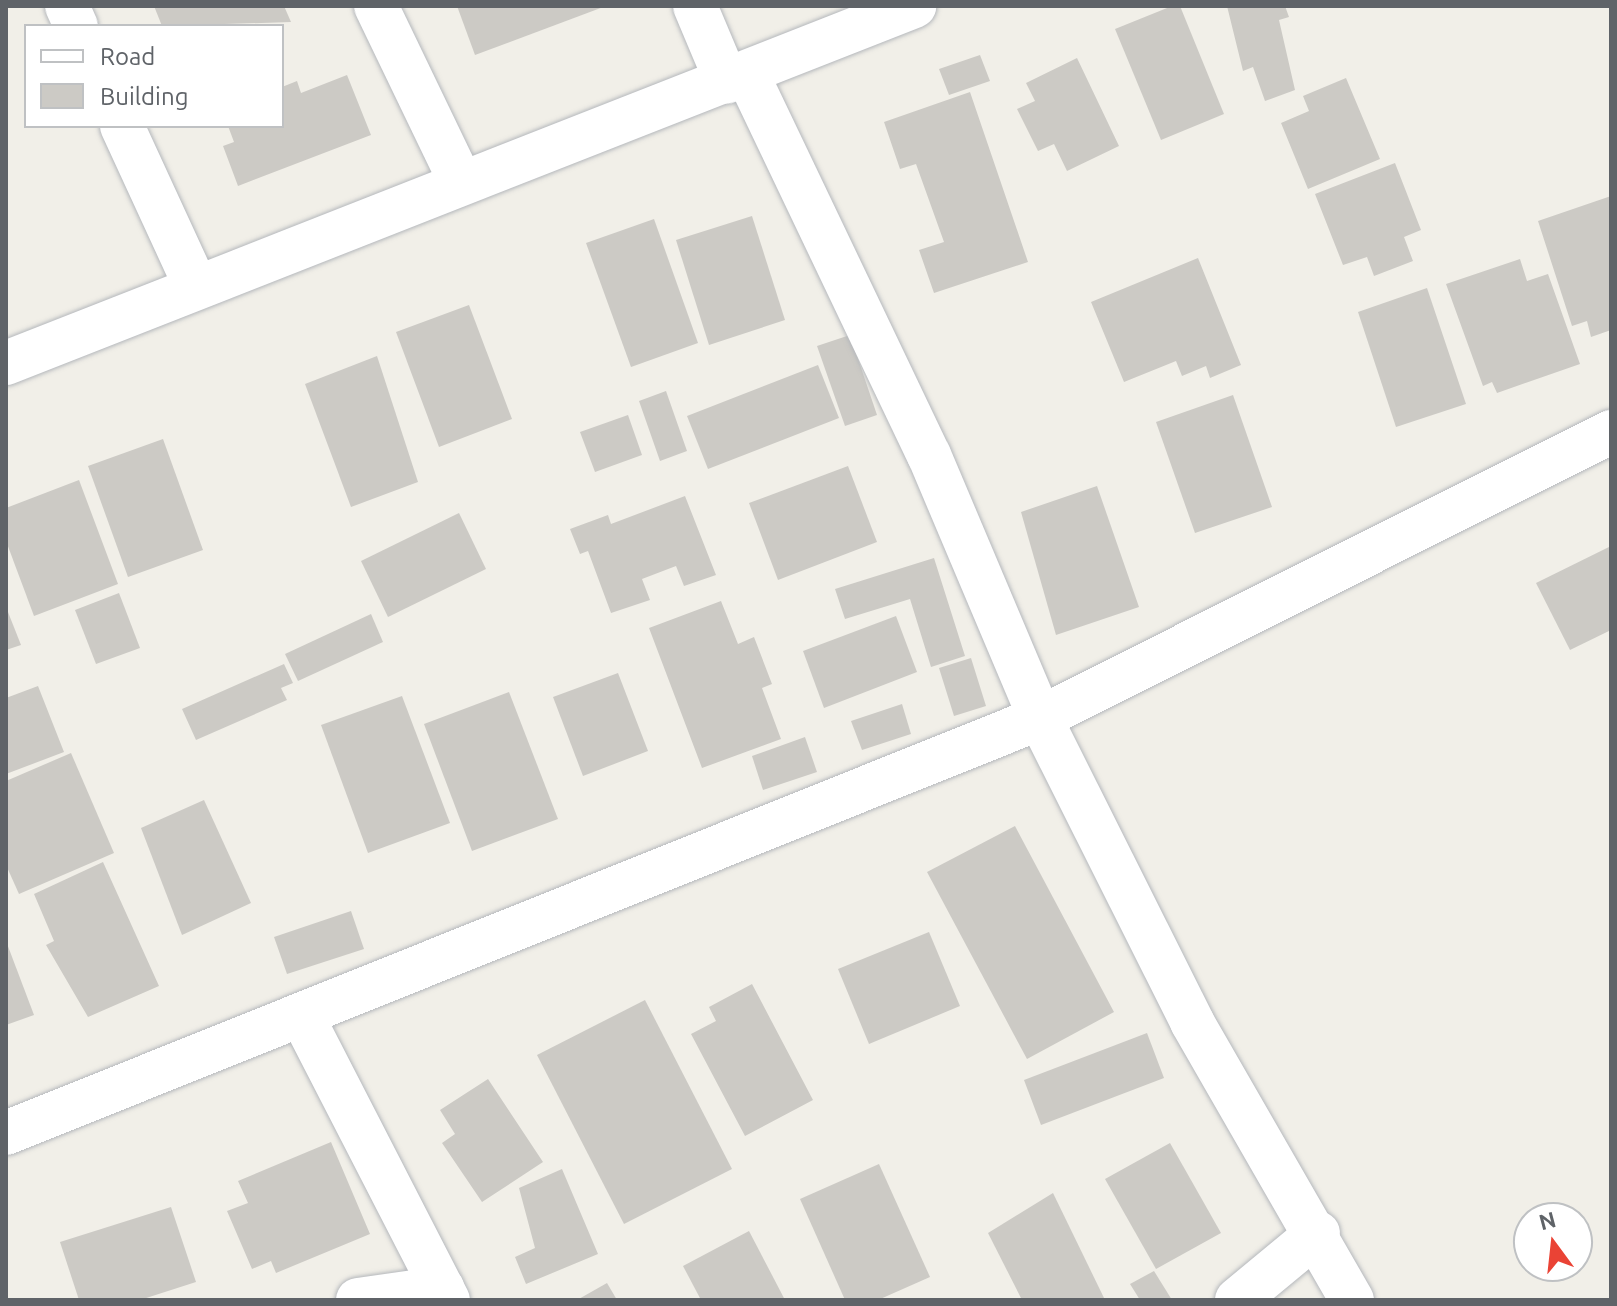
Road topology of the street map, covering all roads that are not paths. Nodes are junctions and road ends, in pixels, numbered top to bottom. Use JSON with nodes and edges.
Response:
{"nodes":[{"id":1,"x":376,"y":6,"type":"edge"},
{"id":2,"x":695,"y":6,"type":"edge"},
{"id":3,"x":914,"y":6,"type":"edge"},
{"id":4,"x":737,"y":78,"type":"junction"},
{"id":5,"x":123,"y":128,"type":"edge"},
{"id":6,"x":461,"y":183,"type":"junction"},
{"id":7,"x":195,"y":285,"type":"junction"},
{"id":8,"x":6,"y":363,"type":"edge"},
{"id":9,"x":1611,"y":432,"type":"edge"},
{"id":10,"x":1040,"y":718,"type":"junction"},
{"id":11,"x":303,"y":1018,"type":"junction"},
{"id":12,"x":6,"y":1133,"type":"edge"},
{"id":13,"x":1318,"y":1233,"type":"junction"},
{"id":14,"x":445,"y":1294,"type":"edge"},
{"id":15,"x":358,"y":1300,"type":"edge"},
{"id":16,"x":1237,"y":1300,"type":"edge"},
{"id":17,"x":1352,"y":1300,"type":"edge"}],
"edges":[{"from":1,"to":6,"type":"street"},
{"from":2,"to":4,"type":"street"},
{"from":3,"to":4,"type":"street"},
{"from":4,"to":6,"type":"street"},
{"from":4,"to":10,"type":"street"},
{"from":5,"to":7,"type":"street"},
{"from":6,"to":7,"type":"street"},
{"from":7,"to":8,"type":"street"},
{"from":9,"to":10,"type":"street"},
{"from":10,"to":11,"type":"street"},
{"from":10,"to":13,"type":"street"},
{"from":11,"to":12,"type":"street"},
{"from":11,"to":14,"type":"street"},
{"from":13,"to":16,"type":"street"},
{"from":13,"to":17,"type":"street"},
{"from":14,"to":15,"type":"street"}]}
